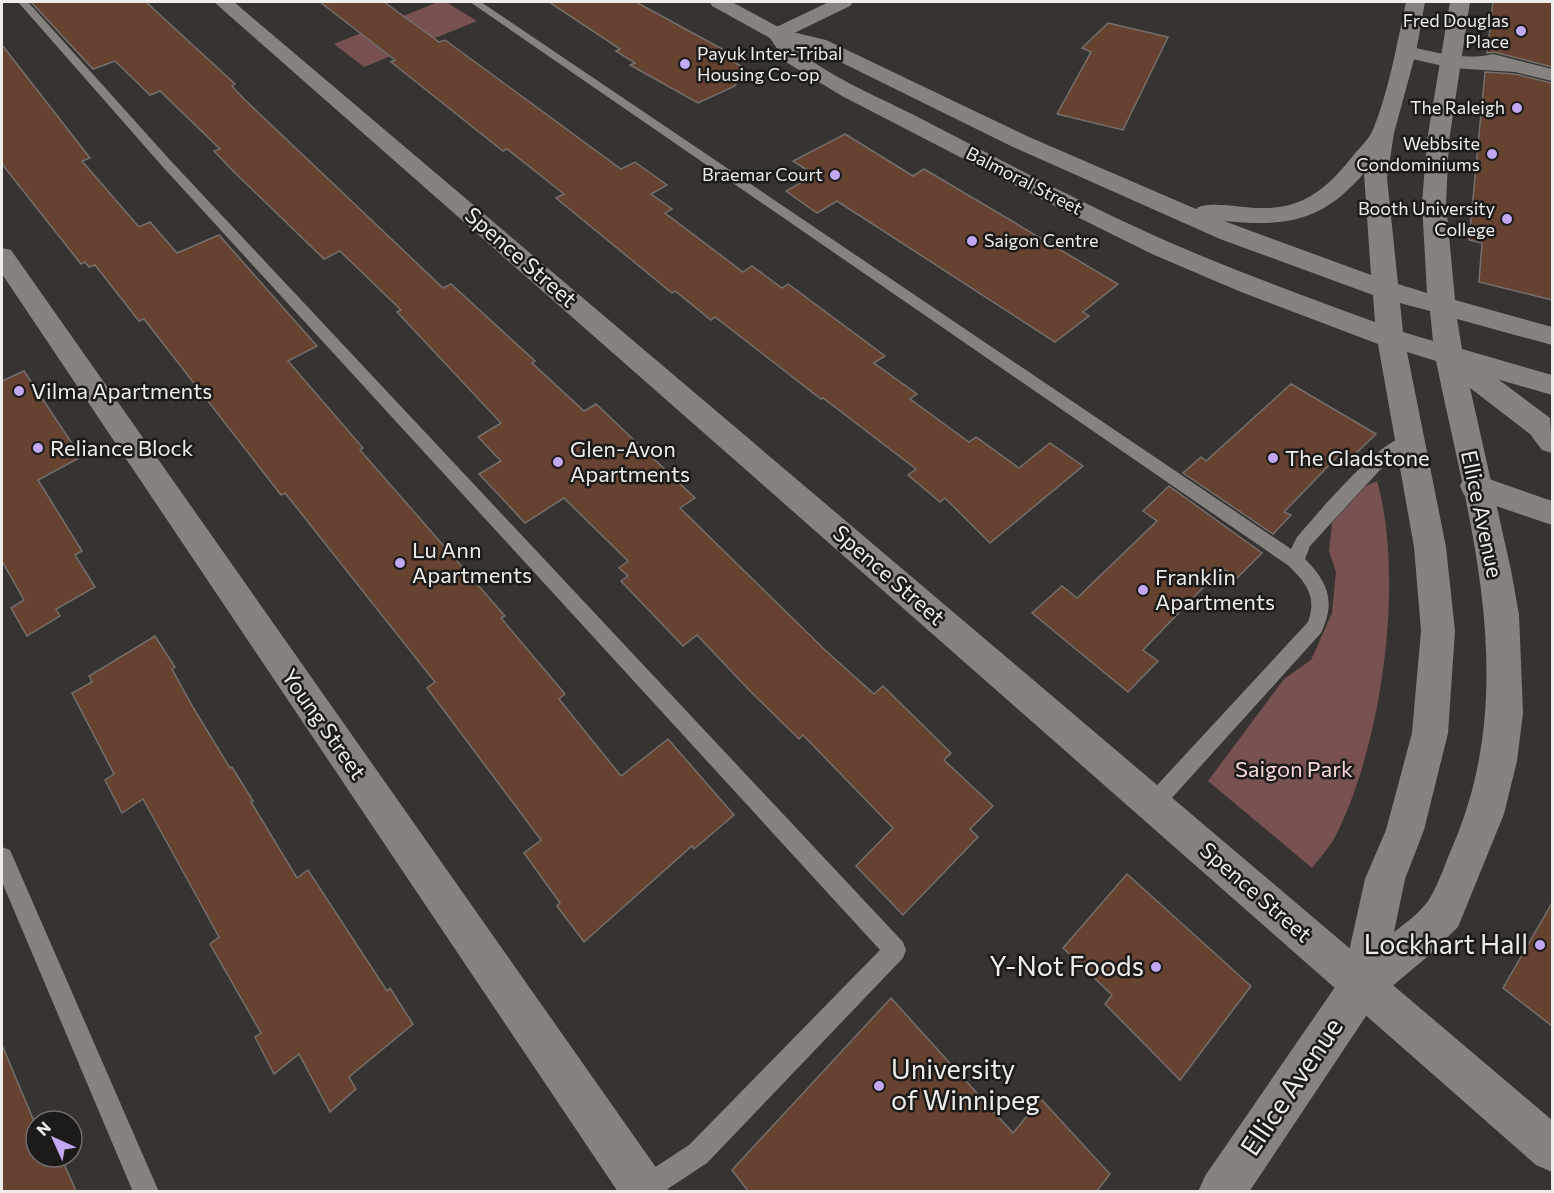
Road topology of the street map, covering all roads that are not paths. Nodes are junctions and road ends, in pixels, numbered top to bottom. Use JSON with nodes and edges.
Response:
{"nodes":[{"id":1,"x":23,"y":2,"type":"edge"},
{"id":2,"x":223,"y":2,"type":"edge"},
{"id":3,"x":475,"y":2,"type":"edge"},
{"id":4,"x":719,"y":2,"type":"edge"},
{"id":5,"x":843,"y":2,"type":"edge"},
{"id":6,"x":1416,"y":2,"type":"edge"},
{"id":7,"x":1460,"y":2,"type":"edge"},
{"id":8,"x":777,"y":34,"type":"junction"},
{"id":9,"x":1406,"y":52,"type":"junction"},
{"id":10,"x":1453,"y":54,"type":"junction"},
{"id":11,"x":1552,"y":75,"type":"edge"},
{"id":12,"x":1383,"y":133,"type":"junction"},
{"id":13,"x":1170,"y":208,"type":"junction"},
{"id":14,"x":2,"y":256,"type":"edge"},
{"id":15,"x":1386,"y":290,"type":"junction"},
{"id":16,"x":1444,"y":306,"type":"junction"},
{"id":17,"x":1552,"y":336,"type":"edge"},
{"id":18,"x":1390,"y":338,"type":"junction"},
{"id":19,"x":1449,"y":357,"type":"junction"},
{"id":20,"x":1552,"y":386,"type":"edge"},
{"id":21,"x":1411,"y":439,"type":"junction"},
{"id":22,"x":1552,"y":442,"type":"edge"},
{"id":23,"x":1475,"y":486,"type":"junction"},
{"id":24,"x":1552,"y":513,"type":"edge"},
{"id":25,"x":1295,"y":561,"type":"junction"},
{"id":26,"x":1154,"y":803,"type":"junction"},
{"id":27,"x":2,"y":858,"type":"edge"},
{"id":28,"x":1363,"y":983,"type":"junction"},
{"id":29,"x":1552,"y":1149,"type":"edge"},
{"id":30,"x":146,"y":1191,"type":"edge"},
{"id":31,"x":644,"y":1191,"type":"edge"},
{"id":32,"x":1221,"y":1191,"type":"edge"}],
"edges":[{"from":1,"to":31,"type":"lane"},
{"from":2,"to":26,"type":"main road","name":"Spence Street"},
{"from":3,"to":25,"type":"lane"},
{"from":4,"to":8,"type":"main road","name":"Balmoral Street"},
{"from":5,"to":8,"type":"main road"},
{"from":6,"to":9,"type":"main road","name":"Ellice Avenue"},
{"from":7,"to":10,"type":"main road","name":"Ellice Avenue"},
{"from":8,"to":13,"type":"main road","name":"Balmoral Street"},
{"from":8,"to":18,"type":"main road","name":"Balmoral Street"},
{"from":9,"to":10,"type":"main road"},
{"from":9,"to":12,"type":"main road","name":"Ellice Avenue"},
{"from":10,"to":11,"type":"main road"},
{"from":10,"to":16,"type":"main road","name":"Ellice Avenue"},
{"from":12,"to":13,"type":"main road"},
{"from":12,"to":15,"type":"main road","name":"Ellice Avenue"},
{"from":13,"to":15,"type":"main road","name":"Balmoral Street"},
{"from":14,"to":31,"type":"main road","name":"Young Street"},
{"from":15,"to":16,"type":"main road","name":"Balmoral Street"},
{"from":15,"to":18,"type":"main road","name":"Ellice Avenue"},
{"from":16,"to":17,"type":"main road","name":"Balmoral Street"},
{"from":16,"to":19,"type":"main road","name":"Ellice Avenue"},
{"from":18,"to":19,"type":"main road","name":"Balmoral Street"},
{"from":18,"to":21,"type":"main road","name":"Ellice Avenue"},
{"from":19,"to":20,"type":"main road","name":"Balmoral Street"},
{"from":19,"to":22,"type":"main road"},
{"from":19,"to":23,"type":"main road","name":"Ellice Avenue"},
{"from":21,"to":25,"type":"lane"},
{"from":21,"to":28,"type":"main road","name":"Ellice Avenue"},
{"from":23,"to":24,"type":"main road"},
{"from":23,"to":28,"type":"main road","name":"Ellice Avenue"},
{"from":25,"to":26,"type":"lane"},
{"from":26,"to":28,"type":"main road","name":"Spence Street"},
{"from":27,"to":30,"type":"lane"},
{"from":28,"to":29,"type":"main road","name":"Spence Street"},
{"from":28,"to":32,"type":"main road","name":"Ellice Avenue"}]}
